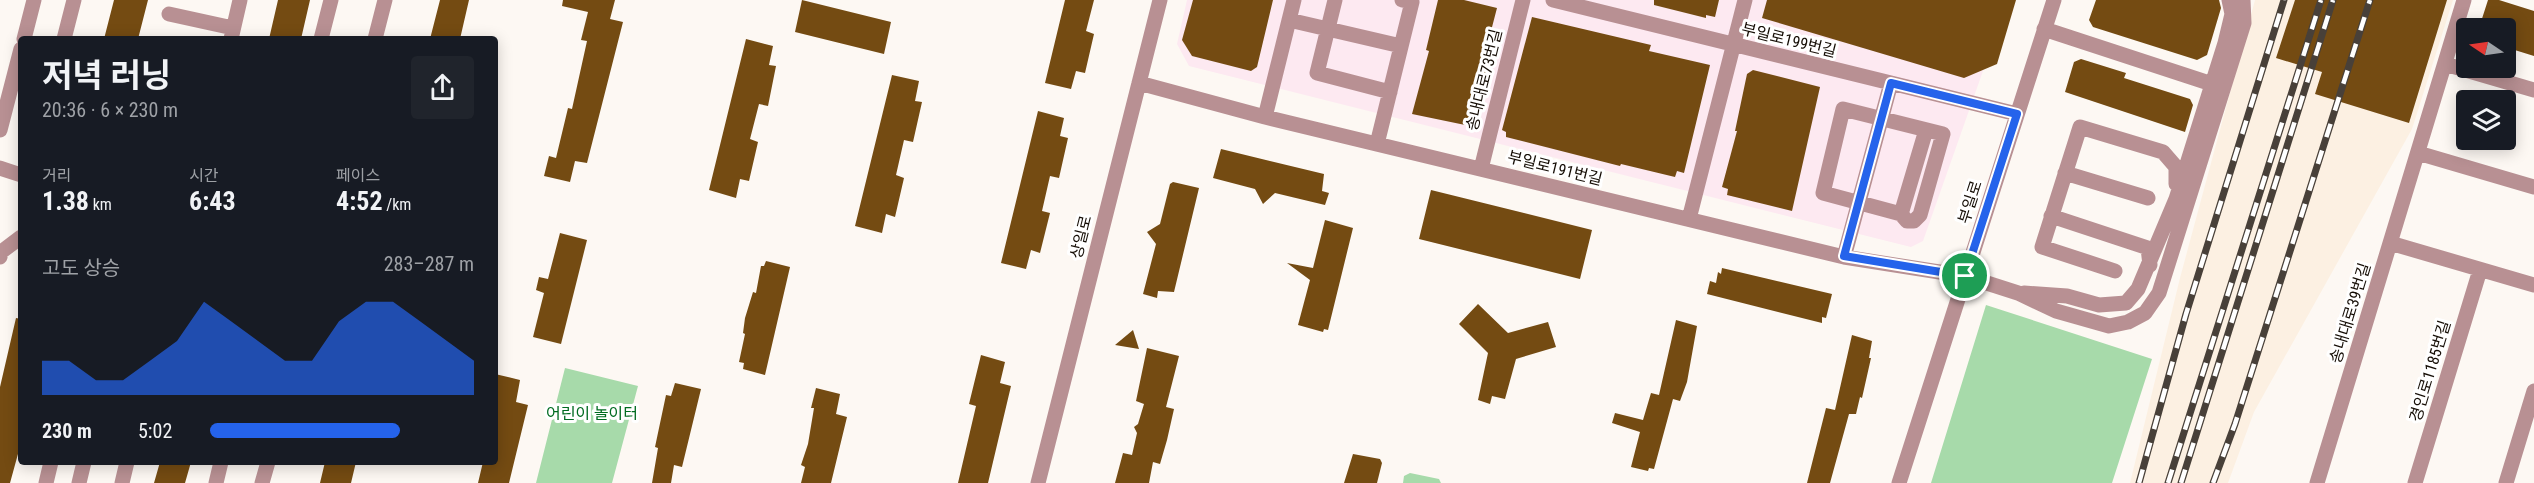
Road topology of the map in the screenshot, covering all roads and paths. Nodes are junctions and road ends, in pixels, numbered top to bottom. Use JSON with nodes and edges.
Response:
{"nodes":[{"id":1,"x":34,"y":0,"type":"edge"},
{"id":2,"x":74,"y":0,"type":"edge"},
{"id":3,"x":240,"y":0,"type":"edge"},
{"id":4,"x":331,"y":0,"type":"edge"},
{"id":5,"x":385,"y":0,"type":"edge"},
{"id":6,"x":1160,"y":0,"type":"edge"},
{"id":7,"x":1294,"y":0,"type":"edge"},
{"id":8,"x":1335,"y":0,"type":"edge"},
{"id":9,"x":1402,"y":0,"type":"edge"},
{"id":10,"x":1523,"y":0,"type":"edge"},
{"id":11,"x":1553,"y":0,"type":"edge"},
{"id":12,"x":1745,"y":0,"type":"edge"},
{"id":13,"x":2054,"y":0,"type":"edge"},
{"id":14,"x":2243,"y":0,"type":"edge"},
{"id":15,"x":2464,"y":0,"type":"edge"},
{"id":16,"x":1593,"y":5,"type":"edge"},
{"id":17,"x":2232,"y":5,"type":"edge"},
{"id":18,"x":169,"y":14,"type":"dead end"},
{"id":19,"x":1289,"y":20,"type":"junction"},
{"id":20,"x":1328,"y":29,"type":"junction"},
{"id":21,"x":2044,"y":29,"type":"junction"},
{"id":22,"x":232,"y":33,"type":"edge"},
{"id":23,"x":25,"y":36,"type":"edge"},
{"id":24,"x":65,"y":36,"type":"edge"},
{"id":25,"x":322,"y":36,"type":"edge"},
{"id":26,"x":376,"y":36,"type":"edge"},
{"id":27,"x":1734,"y":45,"type":"junction"},
{"id":28,"x":1401,"y":46,"type":"junction"},
{"id":29,"x":18,"y":56,"type":"edge"},
{"id":30,"x":2445,"y":64,"type":"junction"},
{"id":31,"x":6,"y":82,"type":"edge"},
{"id":32,"x":1139,"y":83,"type":"junction"},
{"id":33,"x":1891,"y":83,"type":"junction"},
{"id":34,"x":2212,"y":84,"type":"junction"},
{"id":35,"x":2534,"y":90,"type":"edge"},
{"id":36,"x":1390,"y":92,"type":"junction"},
{"id":37,"x":2017,"y":114,"type":"junction"},
{"id":38,"x":1265,"y":117,"type":"junction"},
{"id":39,"x":1881,"y":118,"type":"junction"},
{"id":40,"x":0,"y":130,"type":"edge"},
{"id":41,"x":1377,"y":144,"type":"junction"},
{"id":42,"x":2418,"y":153,"type":"junction"},
{"id":43,"x":0,"y":168,"type":"edge"},
{"id":44,"x":1481,"y":169,"type":"junction"},
{"id":45,"x":2065,"y":173,"type":"junction"},
{"id":46,"x":18,"y":174,"type":"edge"},
{"id":47,"x":2534,"y":187,"type":"edge"},
{"id":48,"x":2148,"y":198,"type":"dead end"},
{"id":49,"x":2176,"y":200,"type":"junction"},
{"id":50,"x":1858,"y":203,"type":"junction"},
{"id":51,"x":2051,"y":216,"type":"junction"},
{"id":52,"x":1689,"y":219,"type":"junction"},
{"id":53,"x":18,"y":239,"type":"edge"},
{"id":54,"x":2390,"y":243,"type":"junction"},
{"id":55,"x":1844,"y":256,"type":"junction"},
{"id":56,"x":0,"y":257,"type":"edge"},
{"id":57,"x":2150,"y":265,"type":"junction"},
{"id":58,"x":2480,"y":270,"type":"junction"},
{"id":59,"x":2115,"y":271,"type":"dead end"},
{"id":60,"x":1965,"y":276,"type":"junction"},
{"id":61,"x":2534,"y":285,"type":"edge"},
{"id":62,"x":2018,"y":293,"type":"junction"},
{"id":63,"x":2534,"y":391,"type":"edge"},
{"id":64,"x":50,"y":465,"type":"edge"},
{"id":65,"x":83,"y":465,"type":"edge"},
{"id":66,"x":127,"y":465,"type":"edge"},
{"id":67,"x":220,"y":465,"type":"edge"},
{"id":68,"x":267,"y":465,"type":"edge"},
{"id":69,"x":46,"y":483,"type":"edge"},
{"id":70,"x":79,"y":483,"type":"edge"},
{"id":71,"x":122,"y":483,"type":"edge"},
{"id":72,"x":216,"y":483,"type":"edge"},
{"id":73,"x":262,"y":483,"type":"edge"},
{"id":74,"x":1038,"y":483,"type":"edge"},
{"id":75,"x":1899,"y":483,"type":"edge"},
{"id":76,"x":2318,"y":483,"type":"edge"},
{"id":77,"x":2415,"y":483,"type":"edge"},
{"id":78,"x":2506,"y":483,"type":"edge"}],
"edges":[{"from":1,"to":23,"type":"street"},
{"from":2,"to":24,"type":"street"},
{"from":3,"to":22,"type":"street"},
{"from":4,"to":25,"type":"street"},
{"from":5,"to":26,"type":"street"},
{"from":6,"to":32,"type":"street","name":"상일로"},
{"from":7,"to":19,"type":"street"},
{"from":8,"to":20,"type":"street"},
{"from":9,"to":28,"type":"street"},
{"from":10,"to":44,"type":"street","name":"송내대로73번길"},
{"from":11,"to":16,"type":"street","name":"부일로199번길"},
{"from":12,"to":27,"type":"street"},
{"from":13,"to":21,"type":"street","name":"부일로"},
{"from":14,"to":62,"type":"street"},
{"from":15,"to":30,"type":"street","name":"송내대로39번길"},
{"from":16,"to":27,"type":"street","name":"부일로199번길"},
{"from":17,"to":34,"type":"street"},
{"from":18,"to":22,"type":"street"},
{"from":19,"to":20,"type":"street"},
{"from":19,"to":38,"type":"street"},
{"from":20,"to":28,"type":"street"},
{"from":20,"to":36,"type":"street"},
{"from":21,"to":34,"type":"street"},
{"from":21,"to":37,"type":"street","name":"부일로"},
{"from":27,"to":33,"type":"street","name":"부일로199번길"},
{"from":27,"to":52,"type":"street"},
{"from":28,"to":36,"type":"street"},
{"from":29,"to":31,"type":"street"},
{"from":30,"to":35,"type":"street"},
{"from":30,"to":42,"type":"street","name":"송내대로39번길"},
{"from":31,"to":40,"type":"street"},
{"from":32,"to":38,"type":"street","name":"부일로191번길"},
{"from":32,"to":74,"type":"street","name":"상일로"},
{"from":33,"to":37,"type":"street","name":"부일로199번길"},
{"from":33,"to":39,"type":"street"},
{"from":34,"to":49,"type":"street"},
{"from":36,"to":41,"type":"street"},
{"from":37,"to":60,"type":"street","name":"부일로"},
{"from":38,"to":41,"type":"street","name":"부일로191번길"},
{"from":39,"to":50,"type":"street"},
{"from":39,"to":50,"type":"street"},
{"from":39,"to":50,"type":"street"},
{"from":41,"to":44,"type":"street","name":"부일로191번길"},
{"from":42,"to":47,"type":"street"},
{"from":42,"to":54,"type":"street","name":"송내대로39번길"},
{"from":43,"to":46,"type":"street"},
{"from":44,"to":52,"type":"street","name":"부일로191번길"},
{"from":45,"to":48,"type":"street"},
{"from":45,"to":49,"type":"street"},
{"from":45,"to":51,"type":"street"},
{"from":49,"to":57,"type":"street"},
{"from":50,"to":55,"type":"street"},
{"from":51,"to":57,"type":"street"},
{"from":51,"to":59,"type":"street"},
{"from":52,"to":55,"type":"street","name":"부일로191번길"},
{"from":53,"to":56,"type":"street"},
{"from":54,"to":58,"type":"street"},
{"from":54,"to":76,"type":"street","name":"송내대로39번길"},
{"from":55,"to":60,"type":"street","name":"부일로191번길"},
{"from":57,"to":62,"type":"street"},
{"from":58,"to":61,"type":"street"},
{"from":58,"to":77,"type":"street","name":"경인로1185번길"},
{"from":60,"to":62,"type":"street","name":"부일로191번길"},
{"from":60,"to":75,"type":"street","name":"부일로"},
{"from":63,"to":78,"type":"street"},
{"from":64,"to":69,"type":"street"},
{"from":65,"to":70,"type":"street"},
{"from":66,"to":71,"type":"street"},
{"from":67,"to":72,"type":"street"},
{"from":68,"to":73,"type":"street"}]}
